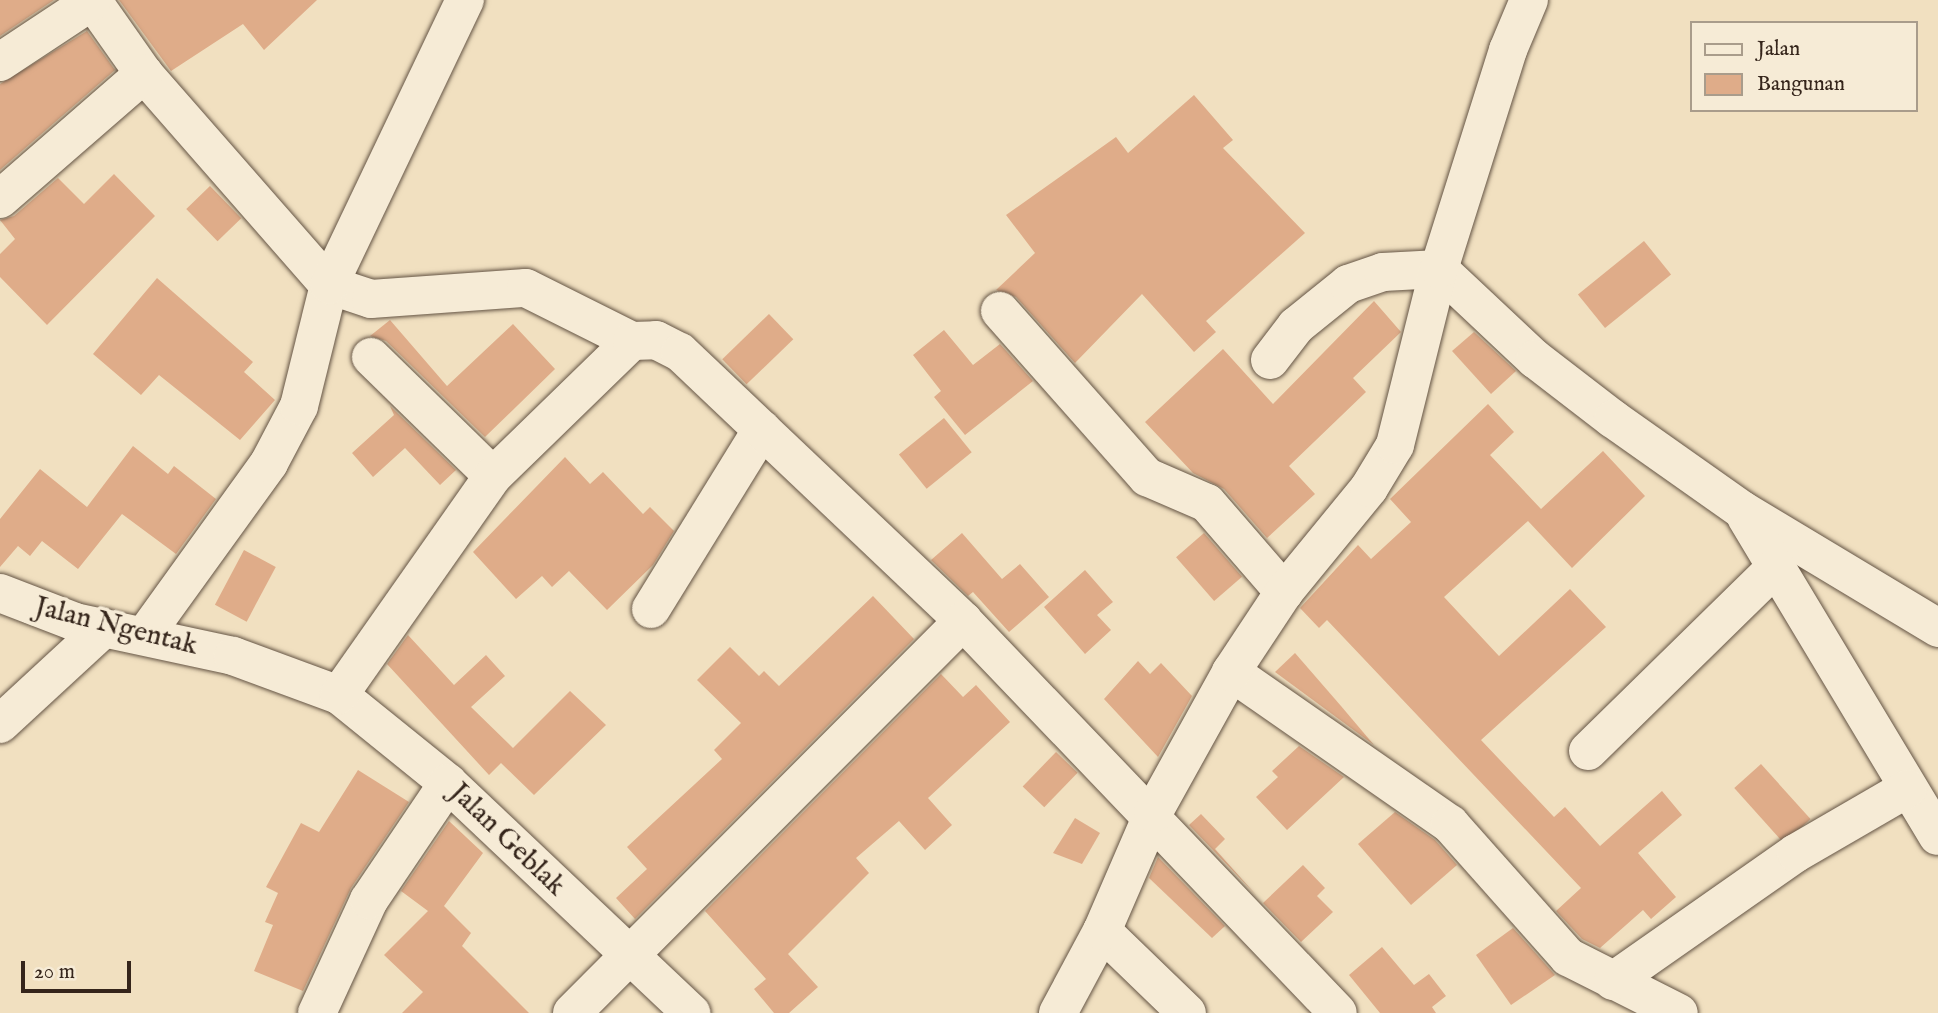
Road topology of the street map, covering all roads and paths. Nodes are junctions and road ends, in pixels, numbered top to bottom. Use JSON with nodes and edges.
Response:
{"nodes":[{"id":1,"x":92,"y":0,"type":"edge"},
{"id":2,"x":465,"y":0,"type":"edge"},
{"id":3,"x":1529,"y":0,"type":"edge"},
{"id":4,"x":0,"y":62,"type":"edge"},
{"id":5,"x":144,"y":74,"type":"junction"},
{"id":6,"x":0,"y":199,"type":"edge"},
{"id":7,"x":1439,"y":269,"type":"junction"},
{"id":8,"x":346,"y":291,"type":"junction"},
{"id":9,"x":1000,"y":311,"type":"dead end"},
{"id":10,"x":632,"y":341,"type":"junction"},
{"id":11,"x":370,"y":357,"type":"dead end"},
{"id":12,"x":1270,"y":360,"type":"dead end"},
{"id":13,"x":762,"y":429,"type":"junction"},
{"id":14,"x":493,"y":476,"type":"junction"},
{"id":15,"x":1742,"y":510,"type":"junction"},
{"id":16,"x":1776,"y":567,"type":"junction"},
{"id":17,"x":1284,"y":592,"type":"junction"},
{"id":18,"x":0,"y":593,"type":"edge"},
{"id":19,"x":651,"y":609,"type":"dead end"},
{"id":20,"x":963,"y":621,"type":"junction"},
{"id":21,"x":104,"y":628,"type":"junction"},
{"id":22,"x":1938,"y":628,"type":"edge"},
{"id":23,"x":145,"y":635,"type":"junction"},
{"id":24,"x":1231,"y":672,"type":"junction"},
{"id":25,"x":326,"y":688,"type":"junction"},
{"id":26,"x":0,"y":724,"type":"edge"},
{"id":27,"x":1588,"y":751,"type":"dead end"},
{"id":28,"x":449,"y":783,"type":"junction"},
{"id":29,"x":1908,"y":788,"type":"junction"},
{"id":30,"x":1153,"y":814,"type":"junction"},
{"id":31,"x":1938,"y":836,"type":"edge"},
{"id":32,"x":1102,"y":931,"type":"junction"},
{"id":33,"x":631,"y":959,"type":"junction"},
{"id":34,"x":1614,"y":981,"type":"junction"},
{"id":35,"x":317,"y":1013,"type":"edge"},
{"id":36,"x":572,"y":1013,"type":"edge"},
{"id":37,"x":691,"y":1013,"type":"edge"},
{"id":38,"x":1058,"y":1013,"type":"edge"},
{"id":39,"x":1187,"y":1013,"type":"edge"},
{"id":40,"x":1338,"y":1013,"type":"edge"},
{"id":41,"x":1679,"y":1013,"type":"edge"}],
"edges":[{"from":1,"to":4,"type":"street"},
{"from":1,"to":5,"type":"street"},
{"from":2,"to":8,"type":"street"},
{"from":3,"to":7,"type":"street"},
{"from":5,"to":6,"type":"street"},
{"from":5,"to":8,"type":"street"},
{"from":7,"to":12,"type":"street"},
{"from":7,"to":15,"type":"street"},
{"from":7,"to":17,"type":"street"},
{"from":8,"to":10,"type":"street"},
{"from":8,"to":23,"type":"street"},
{"from":9,"to":17,"type":"street"},
{"from":10,"to":13,"type":"street"},
{"from":10,"to":14,"type":"street"},
{"from":11,"to":14,"type":"street"},
{"from":13,"to":19,"type":"street"},
{"from":13,"to":20,"type":"street"},
{"from":14,"to":25,"type":"street"},
{"from":15,"to":16,"type":"street"},
{"from":15,"to":22,"type":"street"},
{"from":16,"to":27,"type":"street"},
{"from":16,"to":29,"type":"street"},
{"from":17,"to":24,"type":"street"},
{"from":18,"to":21,"type":"street","name":"Jalan Ngentak"},
{"from":20,"to":30,"type":"street"},
{"from":20,"to":33,"type":"street"},
{"from":21,"to":23,"type":"street","name":"Jalan Ngentak"},
{"from":21,"to":26,"type":"street"},
{"from":23,"to":25,"type":"street","name":"Jalan Ngentak"},
{"from":24,"to":30,"type":"street"},
{"from":24,"to":34,"type":"street"},
{"from":25,"to":28,"type":"street","name":"Jalan Geblak"},
{"from":28,"to":33,"type":"street","name":"Jalan Geblak"},
{"from":28,"to":35,"type":"street"},
{"from":29,"to":31,"type":"street"},
{"from":29,"to":34,"type":"street"},
{"from":30,"to":32,"type":"street"},
{"from":30,"to":40,"type":"street"},
{"from":32,"to":38,"type":"street"},
{"from":32,"to":39,"type":"street"},
{"from":33,"to":36,"type":"street"},
{"from":33,"to":37,"type":"street","name":"Jalan Geblak"},
{"from":34,"to":41,"type":"street"}]}
